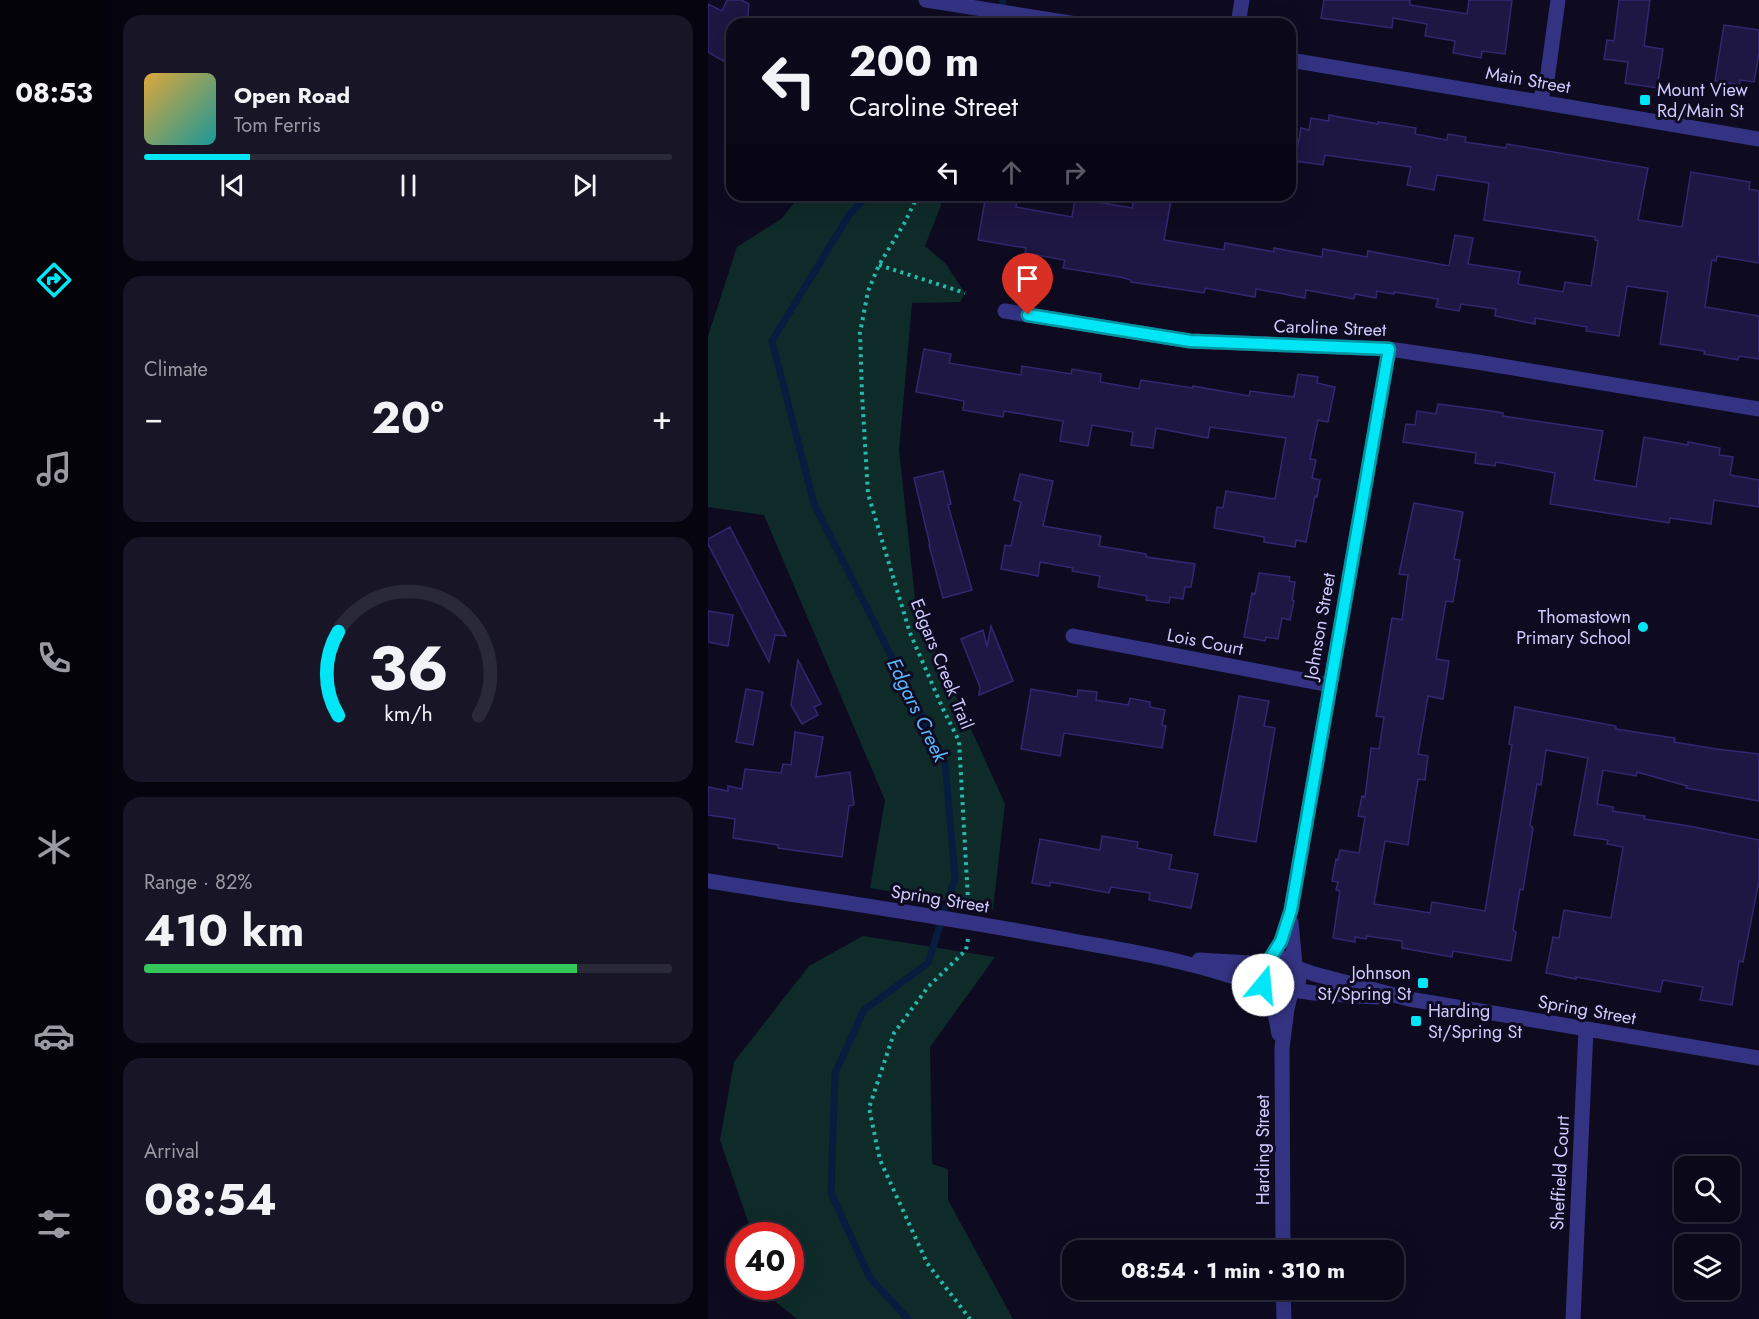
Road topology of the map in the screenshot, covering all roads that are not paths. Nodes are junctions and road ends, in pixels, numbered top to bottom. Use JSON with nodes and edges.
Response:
{"nodes":[{"id":1,"x":926,"y":0,"type":"edge"},
{"id":2,"x":1242,"y":0,"type":"edge"},
{"id":3,"x":1558,"y":0,"type":"edge"},
{"id":4,"x":1041,"y":18,"type":"edge"},
{"id":5,"x":1239,"y":18,"type":"edge"},
{"id":6,"x":1296,"y":61,"type":"edge"},
{"id":7,"x":1539,"y":102,"type":"junction"},
{"id":8,"x":1759,"y":139,"type":"edge"},
{"id":9,"x":1005,"y":311,"type":"dead end"},
{"id":10,"x":1389,"y":349,"type":"junction"},
{"id":11,"x":1759,"y":409,"type":"edge"},
{"id":12,"x":1072,"y":636,"type":"dead end"},
{"id":13,"x":1330,"y":686,"type":"junction"},
{"id":14,"x":708,"y":880,"type":"edge"},
{"id":15,"x":1291,"y":910,"type":"junction"},
{"id":16,"x":1166,"y":958,"type":"junction"},
{"id":17,"x":1268,"y":963,"type":"junction"},
{"id":18,"x":1296,"y":966,"type":"junction"},
{"id":19,"x":1267,"y":991,"type":"junction"},
{"id":20,"x":1292,"y":991,"type":"junction"},
{"id":21,"x":1409,"y":999,"type":"junction"},
{"id":22,"x":1586,"y":1029,"type":"junction"},
{"id":23,"x":1282,"y":1048,"type":"junction"},
{"id":24,"x":1759,"y":1058,"type":"edge"},
{"id":25,"x":1283,"y":1240,"type":"edge"},
{"id":26,"x":1283,"y":1300,"type":"edge"},
{"id":27,"x":1284,"y":1319,"type":"edge"},
{"id":28,"x":1573,"y":1319,"type":"edge"}],
"edges":[{"from":1,"to":4,"type":"street"},
{"from":2,"to":5,"type":"street"},
{"from":3,"to":7,"type":"street"},
{"from":6,"to":7,"type":"street","name":"Main Street"},
{"from":7,"to":8,"type":"street","name":"Main Street"},
{"from":9,"to":10,"type":"street","name":"Caroline Street"},
{"from":10,"to":11,"type":"street","name":"Caroline Street"},
{"from":10,"to":13,"type":"street","name":"Johnson Street"},
{"from":12,"to":13,"type":"street","name":"Lois Court"},
{"from":13,"to":15,"type":"street","name":"Johnson Street"},
{"from":14,"to":16,"type":"street","name":"Spring Street"},
{"from":15,"to":17,"type":"street","name":"Johnson Street"},
{"from":15,"to":18,"type":"street","name":"Johnson Street"},
{"from":16,"to":17,"type":"street","name":"Spring Street"},
{"from":16,"to":19,"type":"street","name":"Spring Street"},
{"from":17,"to":18,"type":"street"},
{"from":17,"to":19,"type":"street"},
{"from":18,"to":20,"type":"street"},
{"from":18,"to":21,"type":"street","name":"Spring Street"},
{"from":19,"to":20,"type":"street"},
{"from":19,"to":23,"type":"street","name":"Harding Street"},
{"from":20,"to":21,"type":"street","name":"Spring Street"},
{"from":20,"to":23,"type":"street","name":"Harding Street"},
{"from":21,"to":22,"type":"street","name":"Spring Street"},
{"from":22,"to":24,"type":"street","name":"Spring Street"},
{"from":22,"to":28,"type":"street","name":"Sheffield Court"},
{"from":23,"to":25,"type":"street","name":"Harding Street"},
{"from":26,"to":27,"type":"street"}]}
